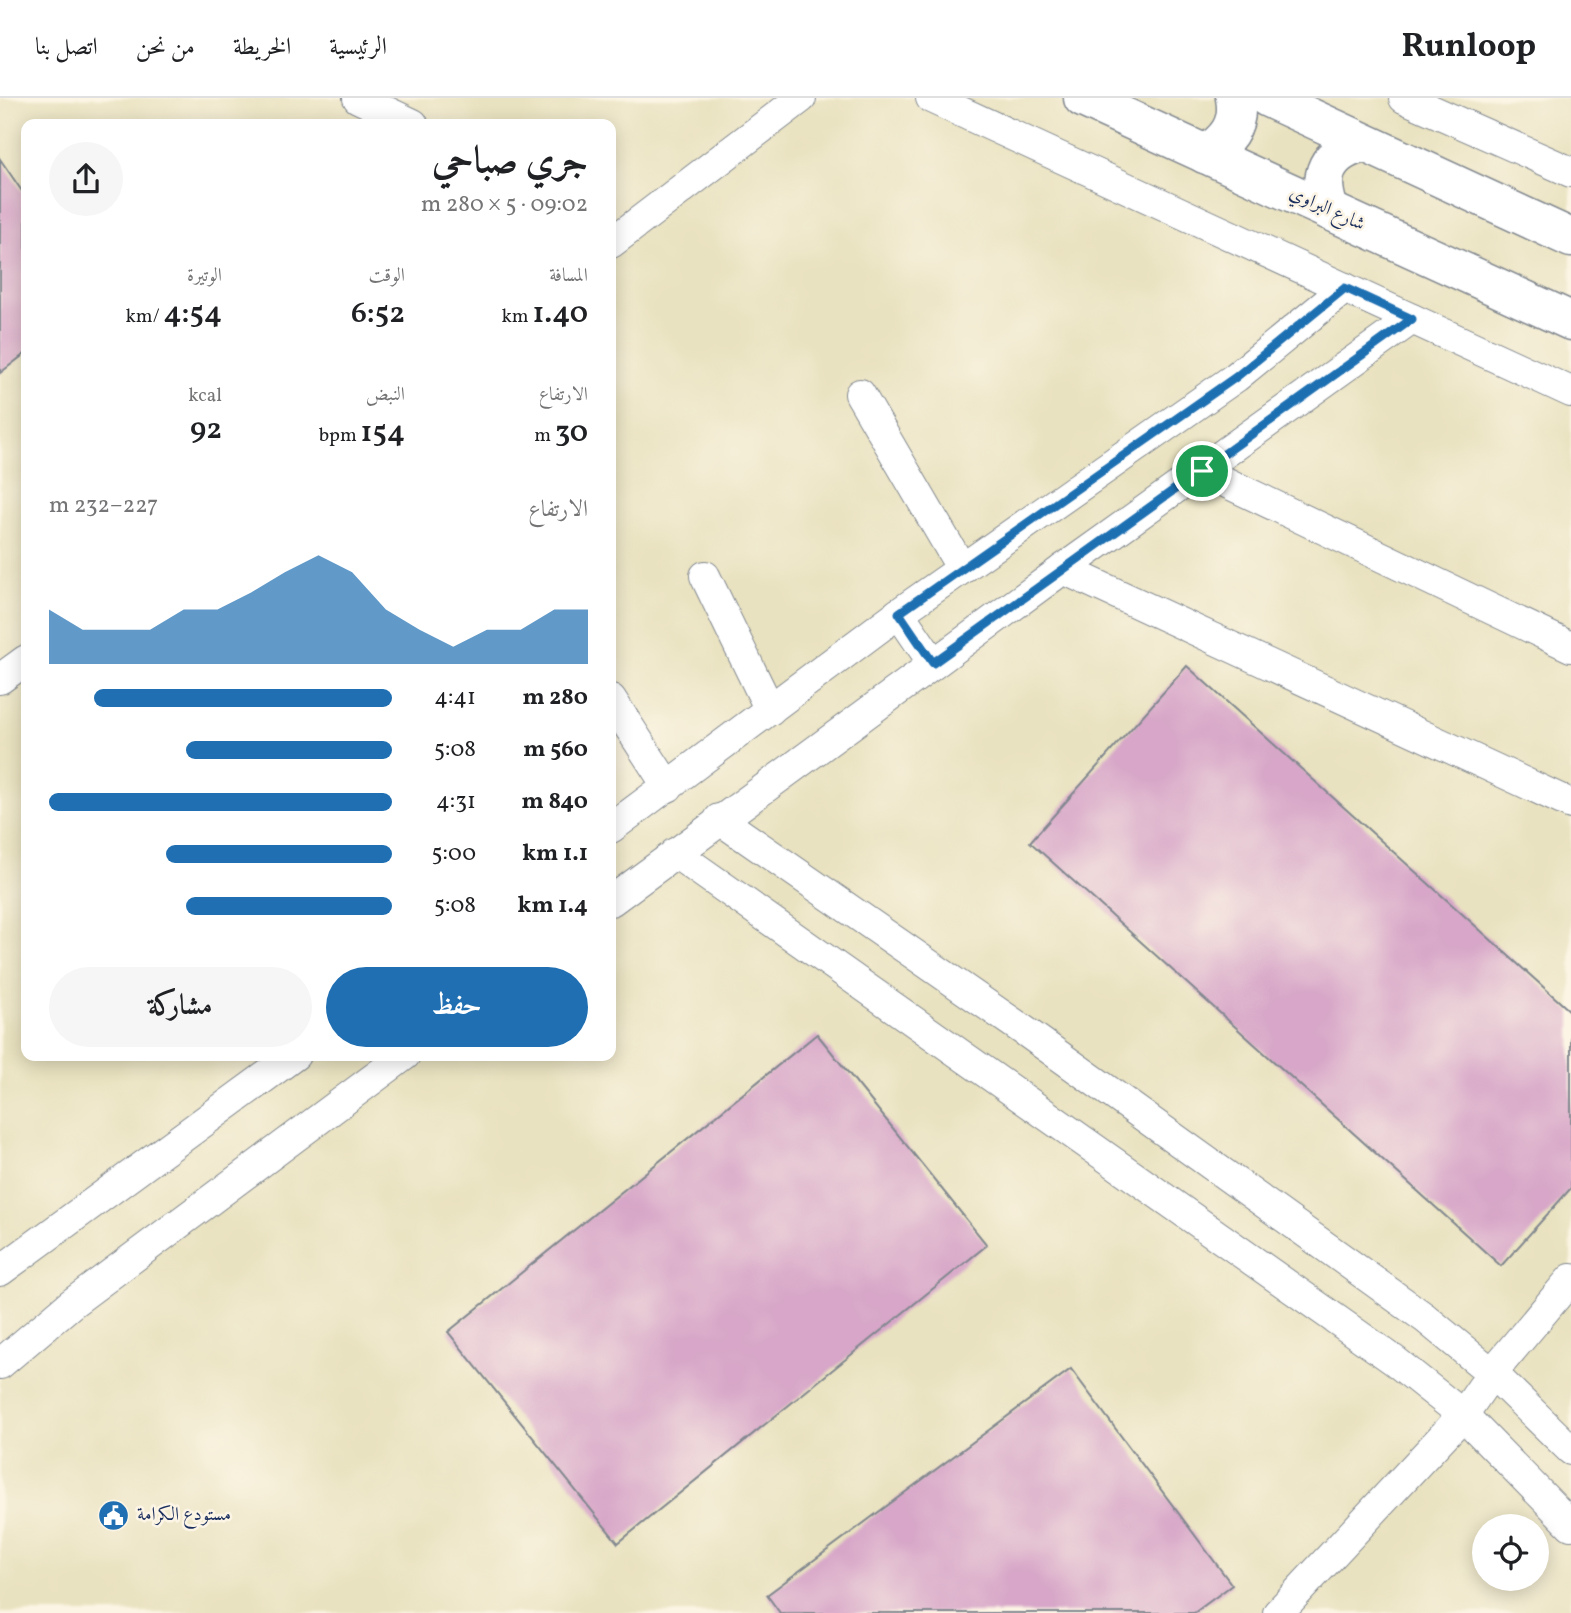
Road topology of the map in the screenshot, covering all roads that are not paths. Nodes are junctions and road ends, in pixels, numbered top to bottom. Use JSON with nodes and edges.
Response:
{"nodes":[{"id":1,"x":358,"y":98,"type":"edge"},
{"id":2,"x":802,"y":98,"type":"edge"},
{"id":3,"x":931,"y":98,"type":"edge"},
{"id":4,"x":1083,"y":98,"type":"edge"},
{"id":5,"x":1235,"y":98,"type":"edge"},
{"id":6,"x":1268,"y":98,"type":"edge"},
{"id":7,"x":1404,"y":98,"type":"edge"},
{"id":8,"x":402,"y":119,"type":"edge"},
{"id":9,"x":1364,"y":143,"type":"junction"},
{"id":10,"x":1205,"y":153,"type":"junction"},
{"id":11,"x":1571,"y":172,"type":"edge"},
{"id":12,"x":1330,"y":211,"type":"junction"},
{"id":13,"x":618,"y":229,"type":"edge"},
{"id":14,"x":1571,"y":238,"type":"edge"},
{"id":15,"x":1345,"y":288,"type":"junction"},
{"id":16,"x":1412,"y":319,"type":"junction"},
{"id":17,"x":1571,"y":321,"type":"edge"},
{"id":18,"x":1571,"y":392,"type":"edge"},
{"id":19,"x":860,"y":394,"type":"dead end"},
{"id":20,"x":1202,"y":471,"type":"junction"},
{"id":21,"x":962,"y":569,"type":"junction"},
{"id":22,"x":1063,"y":569,"type":"junction"},
{"id":23,"x":705,"y":576,"type":"dead end"},
{"id":24,"x":899,"y":613,"type":"junction"},
{"id":25,"x":1571,"y":647,"type":"edge"},
{"id":26,"x":933,"y":663,"type":"junction"},
{"id":27,"x":21,"y":664,"type":"edge"},
{"id":28,"x":0,"y":679,"type":"edge"},
{"id":29,"x":616,"y":707,"type":"edge"},
{"id":30,"x":770,"y":710,"type":"junction"},
{"id":31,"x":668,"y":787,"type":"junction"},
{"id":32,"x":1571,"y":804,"type":"edge"},
{"id":33,"x":719,"y":819,"type":"junction"},
{"id":34,"x":616,"y":824,"type":"edge"},
{"id":35,"x":675,"y":853,"type":"junction"},
{"id":36,"x":616,"y":897,"type":"edge"},
{"id":37,"x":287,"y":1061,"type":"edge"},
{"id":38,"x":397,"y":1061,"type":"edge"},
{"id":39,"x":0,"y":1270,"type":"edge"},
{"id":40,"x":1571,"y":1279,"type":"edge"},
{"id":41,"x":0,"y":1364,"type":"edge"},
{"id":42,"x":1492,"y":1373,"type":"junction"},
{"id":43,"x":1463,"y":1415,"type":"junction"},
{"id":44,"x":1571,"y":1450,"type":"edge"},
{"id":45,"x":1571,"y":1525,"type":"edge"},
{"id":46,"x":1278,"y":1613,"type":"edge"}],
"edges":[{"from":1,"to":8,"type":"street"},
{"from":2,"to":13,"type":"street"},
{"from":3,"to":15,"type":"street"},
{"from":4,"to":10,"type":"main road","name":"شارع البراوي"},
{"from":5,"to":10,"type":"main road"},
{"from":6,"to":9,"type":"main road"},
{"from":7,"to":11,"type":"street"},
{"from":9,"to":12,"type":"main road"},
{"from":9,"to":14,"type":"main road"},
{"from":10,"to":12,"type":"main road","name":"شارع البراوي"},
{"from":12,"to":17,"type":"main road","name":"شارع البراوي"},
{"from":15,"to":16,"type":"street"},
{"from":15,"to":21,"type":"street"},
{"from":16,"to":18,"type":"street"},
{"from":16,"to":20,"type":"street"},
{"from":19,"to":21,"type":"street"},
{"from":20,"to":22,"type":"street"},
{"from":20,"to":25,"type":"street"},
{"from":21,"to":24,"type":"street"},
{"from":22,"to":26,"type":"street"},
{"from":22,"to":32,"type":"street"},
{"from":23,"to":30,"type":"street"},
{"from":24,"to":26,"type":"street"},
{"from":24,"to":30,"type":"street"},
{"from":26,"to":33,"type":"street"},
{"from":27,"to":28,"type":"street"},
{"from":29,"to":31,"type":"street"},
{"from":30,"to":31,"type":"street"},
{"from":31,"to":34,"type":"street"},
{"from":33,"to":35,"type":"street"},
{"from":33,"to":42,"type":"street"},
{"from":35,"to":36,"type":"street"},
{"from":35,"to":43,"type":"street"},
{"from":37,"to":39,"type":"street"},
{"from":38,"to":41,"type":"street"},
{"from":40,"to":42,"type":"street"},
{"from":42,"to":43,"type":"street"},
{"from":42,"to":44,"type":"street"},
{"from":43,"to":45,"type":"street"},
{"from":43,"to":46,"type":"street"}]}
